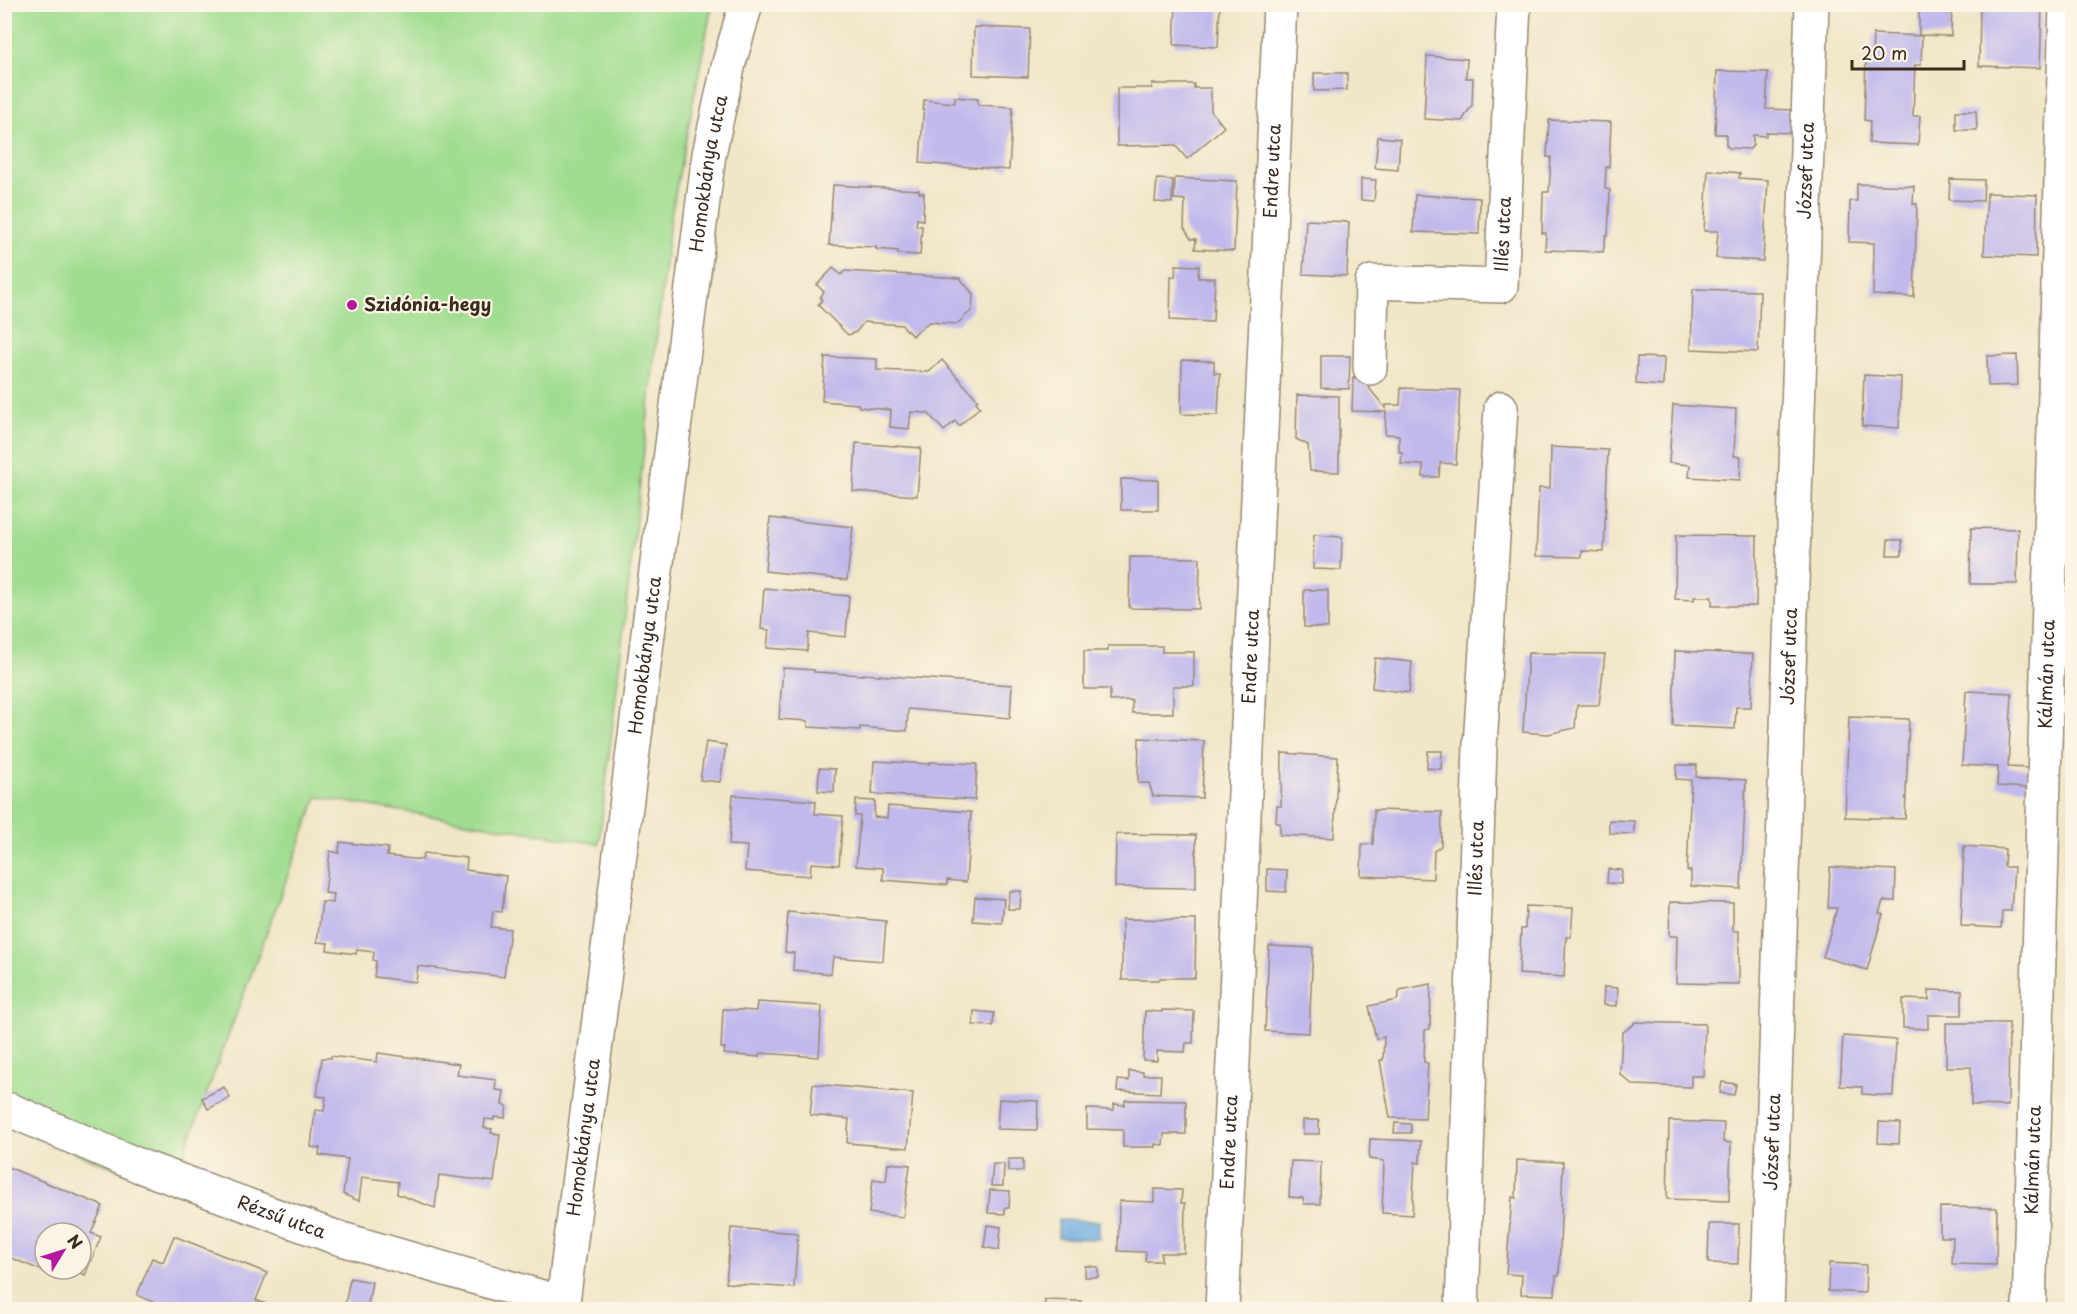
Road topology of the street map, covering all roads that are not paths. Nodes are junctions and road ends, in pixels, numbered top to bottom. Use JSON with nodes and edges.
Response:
{"nodes":[{"id":1,"x":746,"y":4,"type":"edge"},
{"id":2,"x":1280,"y":4,"type":"edge"},
{"id":3,"x":1514,"y":4,"type":"edge"},
{"id":4,"x":1812,"y":4,"type":"edge"},
{"id":5,"x":2066,"y":4,"type":"edge"},
{"id":6,"x":1370,"y":368,"type":"dead end"},
{"id":7,"x":1501,"y":408,"type":"dead end"},
{"id":8,"x":10,"y":1110,"type":"dead end"},
{"id":9,"x":562,"y":1306,"type":"edge"},
{"id":10,"x":1222,"y":1310,"type":"edge"},
{"id":11,"x":1462,"y":1310,"type":"edge"},
{"id":12,"x":1767,"y":1310,"type":"edge"},
{"id":13,"x":2030,"y":1310,"type":"edge"}],
"edges":[{"from":1,"to":9,"type":"street","name":"Homokbánya utca"},
{"from":2,"to":10,"type":"street","name":"Endre utca"},
{"from":3,"to":6,"type":"street","name":"Illés utca"},
{"from":4,"to":12,"type":"street","name":"József utca"},
{"from":5,"to":13,"type":"street","name":"Kálmán utca"},
{"from":7,"to":11,"type":"street","name":"Illés utca"},
{"from":8,"to":9,"type":"street","name":"Rézsű utca"}]}
